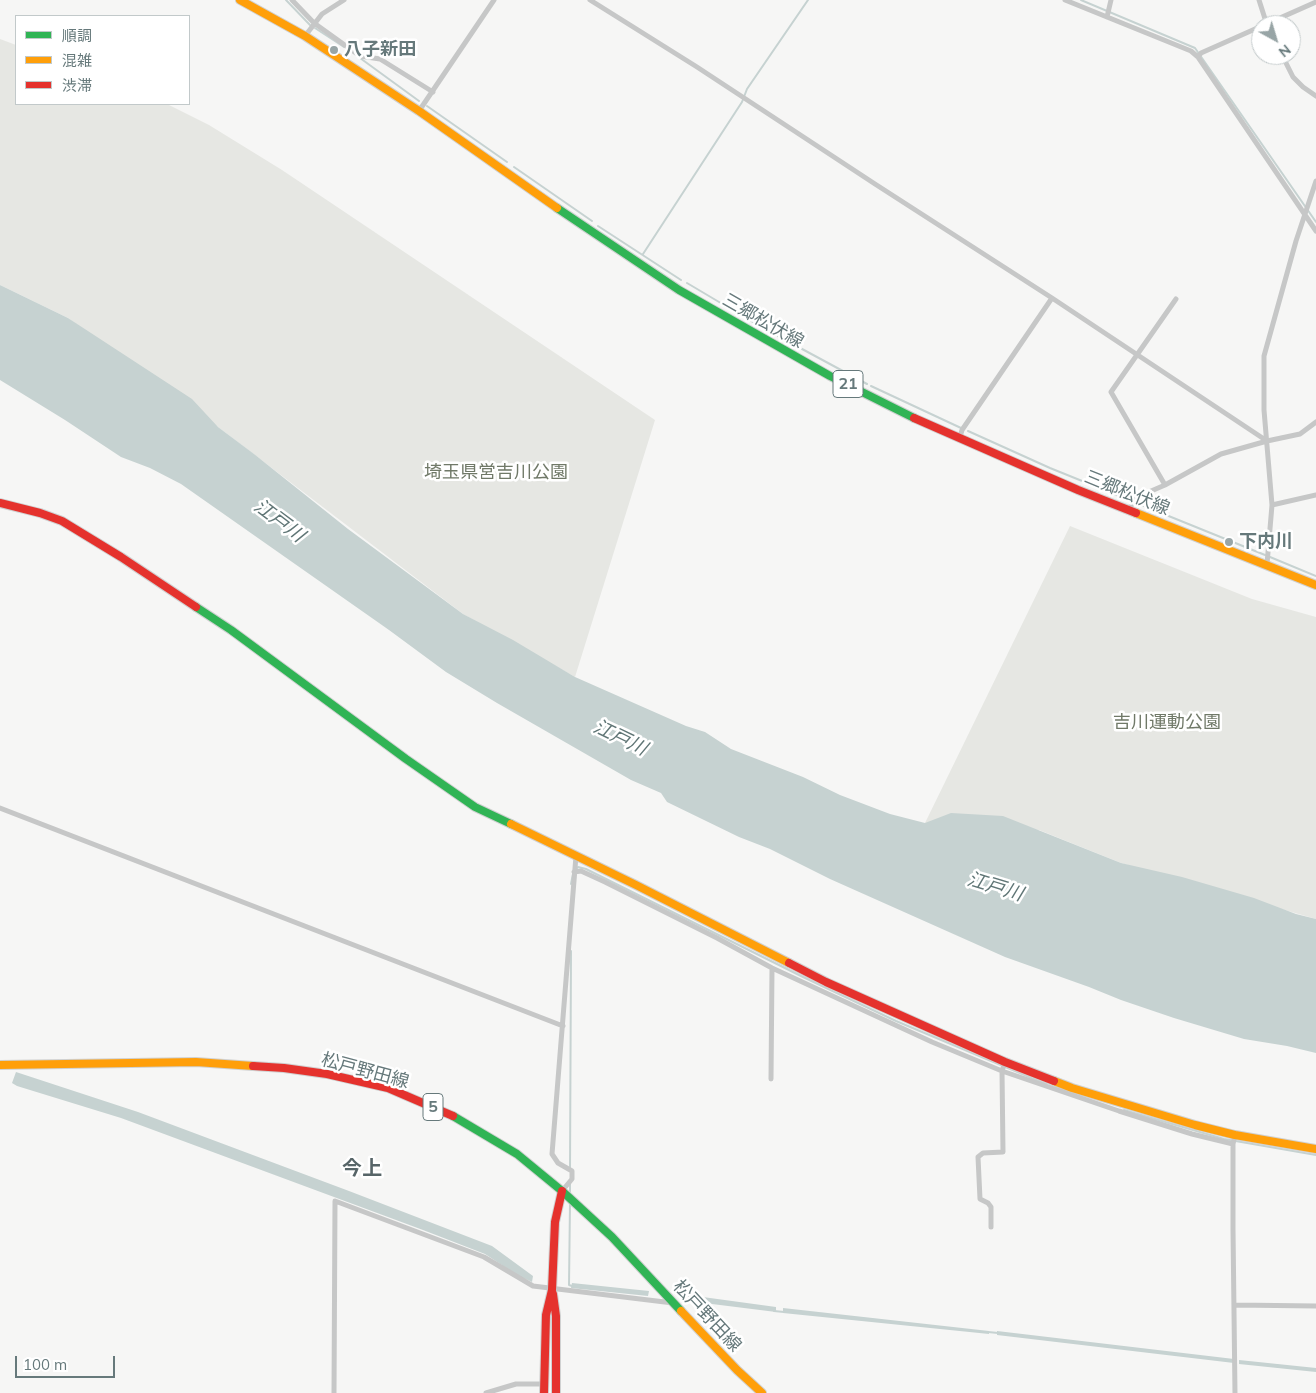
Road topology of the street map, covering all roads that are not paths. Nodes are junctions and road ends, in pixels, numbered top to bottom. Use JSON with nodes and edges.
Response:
{"nodes":[{"id":1,"x":240,"y":0,"type":"edge"},
{"id":2,"x":292,"y":0,"type":"edge"},
{"id":3,"x":344,"y":0,"type":"edge"},
{"id":4,"x":494,"y":0,"type":"edge"},
{"id":5,"x":590,"y":0,"type":"edge"},
{"id":6,"x":1064,"y":0,"type":"edge"},
{"id":7,"x":1112,"y":0,"type":"edge"},
{"id":8,"x":1259,"y":0,"type":"edge"},
{"id":9,"x":1316,"y":2,"type":"edge"},
{"id":10,"x":1264,"y":15,"type":"edge"},
{"id":11,"x":1287,"y":15,"type":"edge"},
{"id":12,"x":1107,"y":18,"type":"junction"},
{"id":13,"x":314,"y":24,"type":"junction"},
{"id":14,"x":1251,"y":31,"type":"edge"},
{"id":15,"x":305,"y":36,"type":"junction"},
{"id":16,"x":1198,"y":57,"type":"junction"},
{"id":17,"x":1287,"y":65,"type":"edge"},
{"id":18,"x":433,"y":92,"type":"junction"},
{"id":19,"x":1316,"y":96,"type":"edge"},
{"id":20,"x":419,"y":111,"type":"junction"},
{"id":21,"x":1316,"y":181,"type":"edge"},
{"id":22,"x":1314,"y":192,"type":"edge"},
{"id":23,"x":1305,"y":215,"type":"junction"},
{"id":24,"x":1316,"y":231,"type":"edge"},
{"id":25,"x":1052,"y":298,"type":"junction"},
{"id":26,"x":1176,"y":299,"type":"dead end"},
{"id":27,"x":1138,"y":355,"type":"junction"},
{"id":28,"x":1316,"y":422,"type":"edge"},
{"id":29,"x":960,"y":437,"type":"junction"},
{"id":30,"x":1267,"y":441,"type":"junction"},
{"id":31,"x":1166,"y":485,"type":"junction"},
{"id":32,"x":1316,"y":495,"type":"edge"},
{"id":33,"x":0,"y":503,"type":"edge"},
{"id":34,"x":1272,"y":504,"type":"junction"},
{"id":35,"x":1130,"y":508,"type":"junction"},
{"id":36,"x":1267,"y":561,"type":"junction"},
{"id":37,"x":1316,"y":584,"type":"edge"},
{"id":38,"x":0,"y":808,"type":"edge"},
{"id":39,"x":576,"y":856,"type":"junction"},
{"id":40,"x":574,"y":872,"type":"junction"},
{"id":41,"x":772,"y":968,"type":"junction"},
{"id":42,"x":563,"y":1026,"type":"junction"},
{"id":43,"x":1005,"y":1062,"type":"junction"},
{"id":44,"x":0,"y":1065,"type":"edge"},
{"id":45,"x":1002,"y":1071,"type":"junction"},
{"id":46,"x":771,"y":1078,"type":"dead end"},
{"id":47,"x":1235,"y":1135,"type":"junction"},
{"id":48,"x":1233,"y":1144,"type":"junction"},
{"id":49,"x":1316,"y":1149,"type":"edge"},
{"id":50,"x":562,"y":1191,"type":"junction"},
{"id":51,"x":991,"y":1227,"type":"dead end"},
{"id":52,"x":552,"y":1290,"type":"junction"},
{"id":53,"x":674,"y":1303,"type":"junction"},
{"id":54,"x":1235,"y":1305,"type":"junction"},
{"id":55,"x":1316,"y":1306,"type":"edge"},
{"id":56,"x":544,"y":1384,"type":"junction"},
{"id":57,"x":334,"y":1393,"type":"edge"},
{"id":58,"x":486,"y":1393,"type":"edge"},
{"id":59,"x":544,"y":1393,"type":"edge"},
{"id":60,"x":556,"y":1393,"type":"edge"},
{"id":61,"x":762,"y":1393,"type":"edge"},
{"id":62,"x":1235,"y":1393,"type":"edge"}],
"edges":[{"from":1,"to":15,"type":"main road","name":"三郷松伏線","number":"21"},
{"from":2,"to":13,"type":"street"},
{"from":3,"to":13,"type":"street"},
{"from":4,"to":18,"type":"street"},
{"from":5,"to":25,"type":"street"},
{"from":6,"to":12,"type":"street"},
{"from":7,"to":12,"type":"street"},
{"from":8,"to":10,"type":"street"},
{"from":9,"to":11,"type":"street"},
{"from":12,"to":16,"type":"street"},
{"from":13,"to":15,"type":"street"},
{"from":13,"to":18,"type":"street"},
{"from":14,"to":16,"type":"street"},
{"from":15,"to":20,"type":"main road","name":"三郷松伏線","number":"21"},
{"from":16,"to":23,"type":"street"},
{"from":17,"to":19,"type":"street"},
{"from":18,"to":20,"type":"street"},
{"from":20,"to":29,"type":"main road","name":"三郷松伏線","number":"21"},
{"from":21,"to":22,"type":"street"},
{"from":22,"to":23,"type":"street"},
{"from":23,"to":24,"type":"street"},
{"from":23,"to":30,"type":"street"},
{"from":25,"to":27,"type":"street"},
{"from":25,"to":29,"type":"street"},
{"from":26,"to":27,"type":"street"},
{"from":27,"to":30,"type":"street"},
{"from":27,"to":31,"type":"street"},
{"from":28,"to":30,"type":"street"},
{"from":29,"to":35,"type":"main road","name":"三郷松伏線","number":"21"},
{"from":30,"to":31,"type":"street"},
{"from":30,"to":34,"type":"street"},
{"from":31,"to":35,"type":"street"},
{"from":32,"to":34,"type":"street"},
{"from":33,"to":39,"type":"main road"},
{"from":34,"to":36,"type":"street"},
{"from":35,"to":36,"type":"main road","name":"三郷松伏線","number":"21"},
{"from":36,"to":37,"type":"main road","name":"三郷松伏線","number":"21"},
{"from":38,"to":42,"type":"street"},
{"from":39,"to":40,"type":"street"},
{"from":39,"to":43,"type":"main road"},
{"from":40,"to":41,"type":"street"},
{"from":40,"to":42,"type":"street"},
{"from":41,"to":45,"type":"street"},
{"from":41,"to":46,"type":"street"},
{"from":42,"to":50,"type":"street"},
{"from":43,"to":45,"type":"street"},
{"from":43,"to":47,"type":"main road"},
{"from":44,"to":50,"type":"main road","name":"松戸野田線","number":"5"},
{"from":45,"to":48,"type":"street"},
{"from":45,"to":51,"type":"street"},
{"from":47,"to":48,"type":"street"},
{"from":47,"to":49,"type":"main road"},
{"from":48,"to":54,"type":"street"},
{"from":50,"to":52,"type":"main road"},
{"from":50,"to":53,"type":"main road","name":"松戸野田線","number":"5"},
{"from":52,"to":53,"type":"street"},
{"from":52,"to":56,"type":"main road"},
{"from":52,"to":57,"type":"street"},
{"from":52,"to":60,"type":"main road"},
{"from":53,"to":61,"type":"main road","name":"松戸野田線","number":"5"},
{"from":54,"to":55,"type":"street"},
{"from":54,"to":62,"type":"street"},
{"from":56,"to":58,"type":"street"},
{"from":56,"to":59,"type":"main road"}]}
